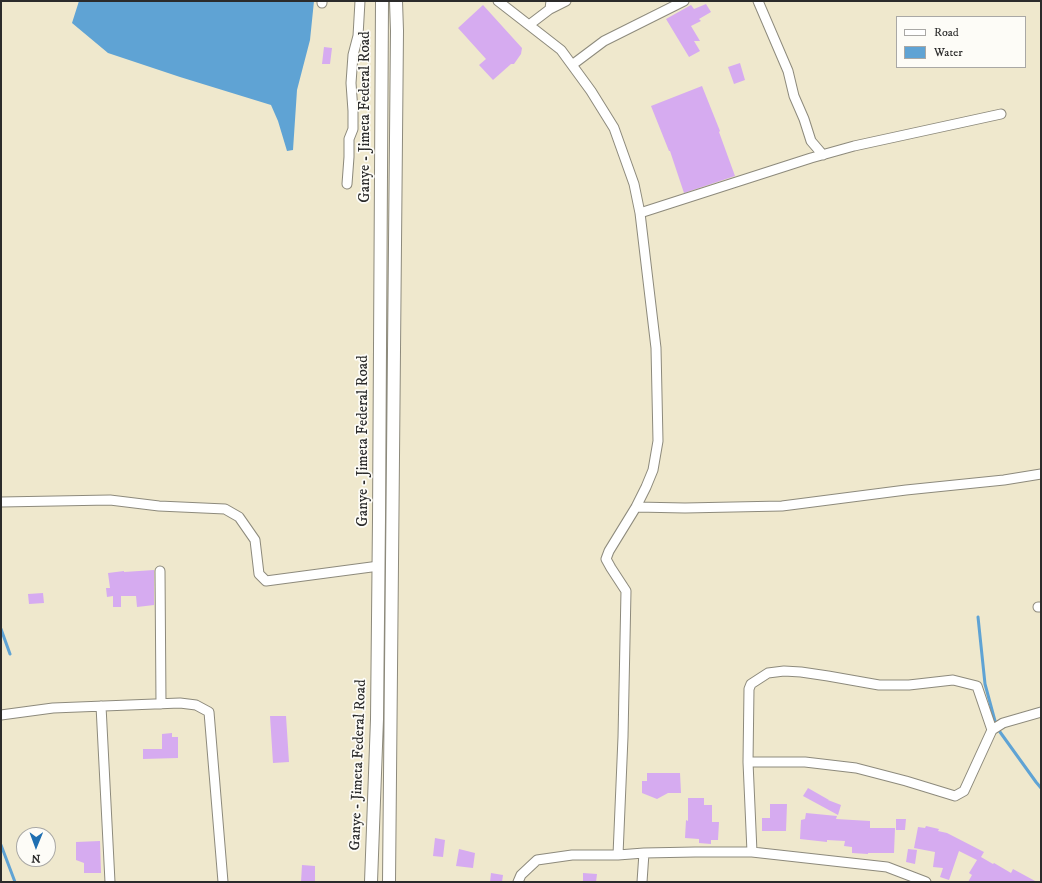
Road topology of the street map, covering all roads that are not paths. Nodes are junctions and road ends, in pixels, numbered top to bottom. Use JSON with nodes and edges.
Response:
{"nodes":[{"id":1,"x":360,"y":1,"type":"edge"},
{"id":2,"x":382,"y":1,"type":"edge"},
{"id":3,"x":396,"y":1,"type":"edge"},
{"id":4,"x":498,"y":1,"type":"edge"},
{"id":5,"x":566,"y":1,"type":"edge"},
{"id":6,"x":684,"y":1,"type":"edge"},
{"id":7,"x":758,"y":1,"type":"edge"},
{"id":8,"x":550,"y":5,"type":"edge"},
{"id":9,"x":529,"y":25,"type":"junction"},
{"id":10,"x":572,"y":65,"type":"junction"},
{"id":11,"x":1001,"y":114,"type":"dead end"},
{"id":12,"x":823,"y":155,"type":"junction"},
{"id":13,"x":347,"y":184,"type":"dead end"},
{"id":14,"x":640,"y":213,"type":"junction"},
{"id":15,"x":1041,"y":474,"type":"edge"},
{"id":16,"x":1,"y":502,"type":"edge"},
{"id":17,"x":636,"y":507,"type":"junction"},
{"id":18,"x":379,"y":566,"type":"junction"},
{"id":19,"x":160,"y":571,"type":"dead end"},
{"id":20,"x":161,"y":704,"type":"junction"},
{"id":21,"x":101,"y":706,"type":"junction"},
{"id":22,"x":1041,"y":712,"type":"edge"},
{"id":23,"x":1,"y":715,"type":"edge"},
{"id":24,"x":992,"y":730,"type":"junction"},
{"id":25,"x":748,"y":762,"type":"junction"},
{"id":26,"x":752,"y":852,"type":"junction"},
{"id":27,"x":644,"y":853,"type":"junction"},
{"id":28,"x":618,"y":855,"type":"junction"},
{"id":29,"x":110,"y":882,"type":"edge"},
{"id":30,"x":223,"y":882,"type":"edge"},
{"id":31,"x":371,"y":882,"type":"edge"},
{"id":32,"x":389,"y":882,"type":"edge"},
{"id":33,"x":518,"y":882,"type":"edge"},
{"id":34,"x":642,"y":882,"type":"edge"},
{"id":35,"x":926,"y":882,"type":"edge"}],
"edges":[{"from":1,"to":13,"type":"street"},
{"from":2,"to":18,"type":"main road","name":"Ganye - Jimeta Federal Road"},
{"from":3,"to":32,"type":"main road","name":"Ganye - Jimeta Federal Road"},
{"from":4,"to":9,"type":"street"},
{"from":5,"to":8,"type":"street"},
{"from":6,"to":10,"type":"street"},
{"from":7,"to":12,"type":"street"},
{"from":8,"to":9,"type":"street"},
{"from":9,"to":10,"type":"street"},
{"from":10,"to":14,"type":"street"},
{"from":11,"to":12,"type":"street"},
{"from":12,"to":14,"type":"street"},
{"from":14,"to":17,"type":"street"},
{"from":15,"to":17,"type":"street"},
{"from":16,"to":18,"type":"street"},
{"from":17,"to":28,"type":"street"},
{"from":18,"to":31,"type":"main road","name":"Ganye - Jimeta Federal Road"},
{"from":19,"to":20,"type":"street"},
{"from":20,"to":21,"type":"street"},
{"from":20,"to":30,"type":"street"},
{"from":21,"to":23,"type":"street"},
{"from":21,"to":29,"type":"street"},
{"from":22,"to":24,"type":"street"},
{"from":24,"to":25,"type":"street"},
{"from":24,"to":25,"type":"street"},
{"from":25,"to":26,"type":"street"},
{"from":26,"to":27,"type":"street"},
{"from":26,"to":35,"type":"street"},
{"from":27,"to":28,"type":"street"},
{"from":27,"to":34,"type":"street"},
{"from":28,"to":33,"type":"street"}]}
